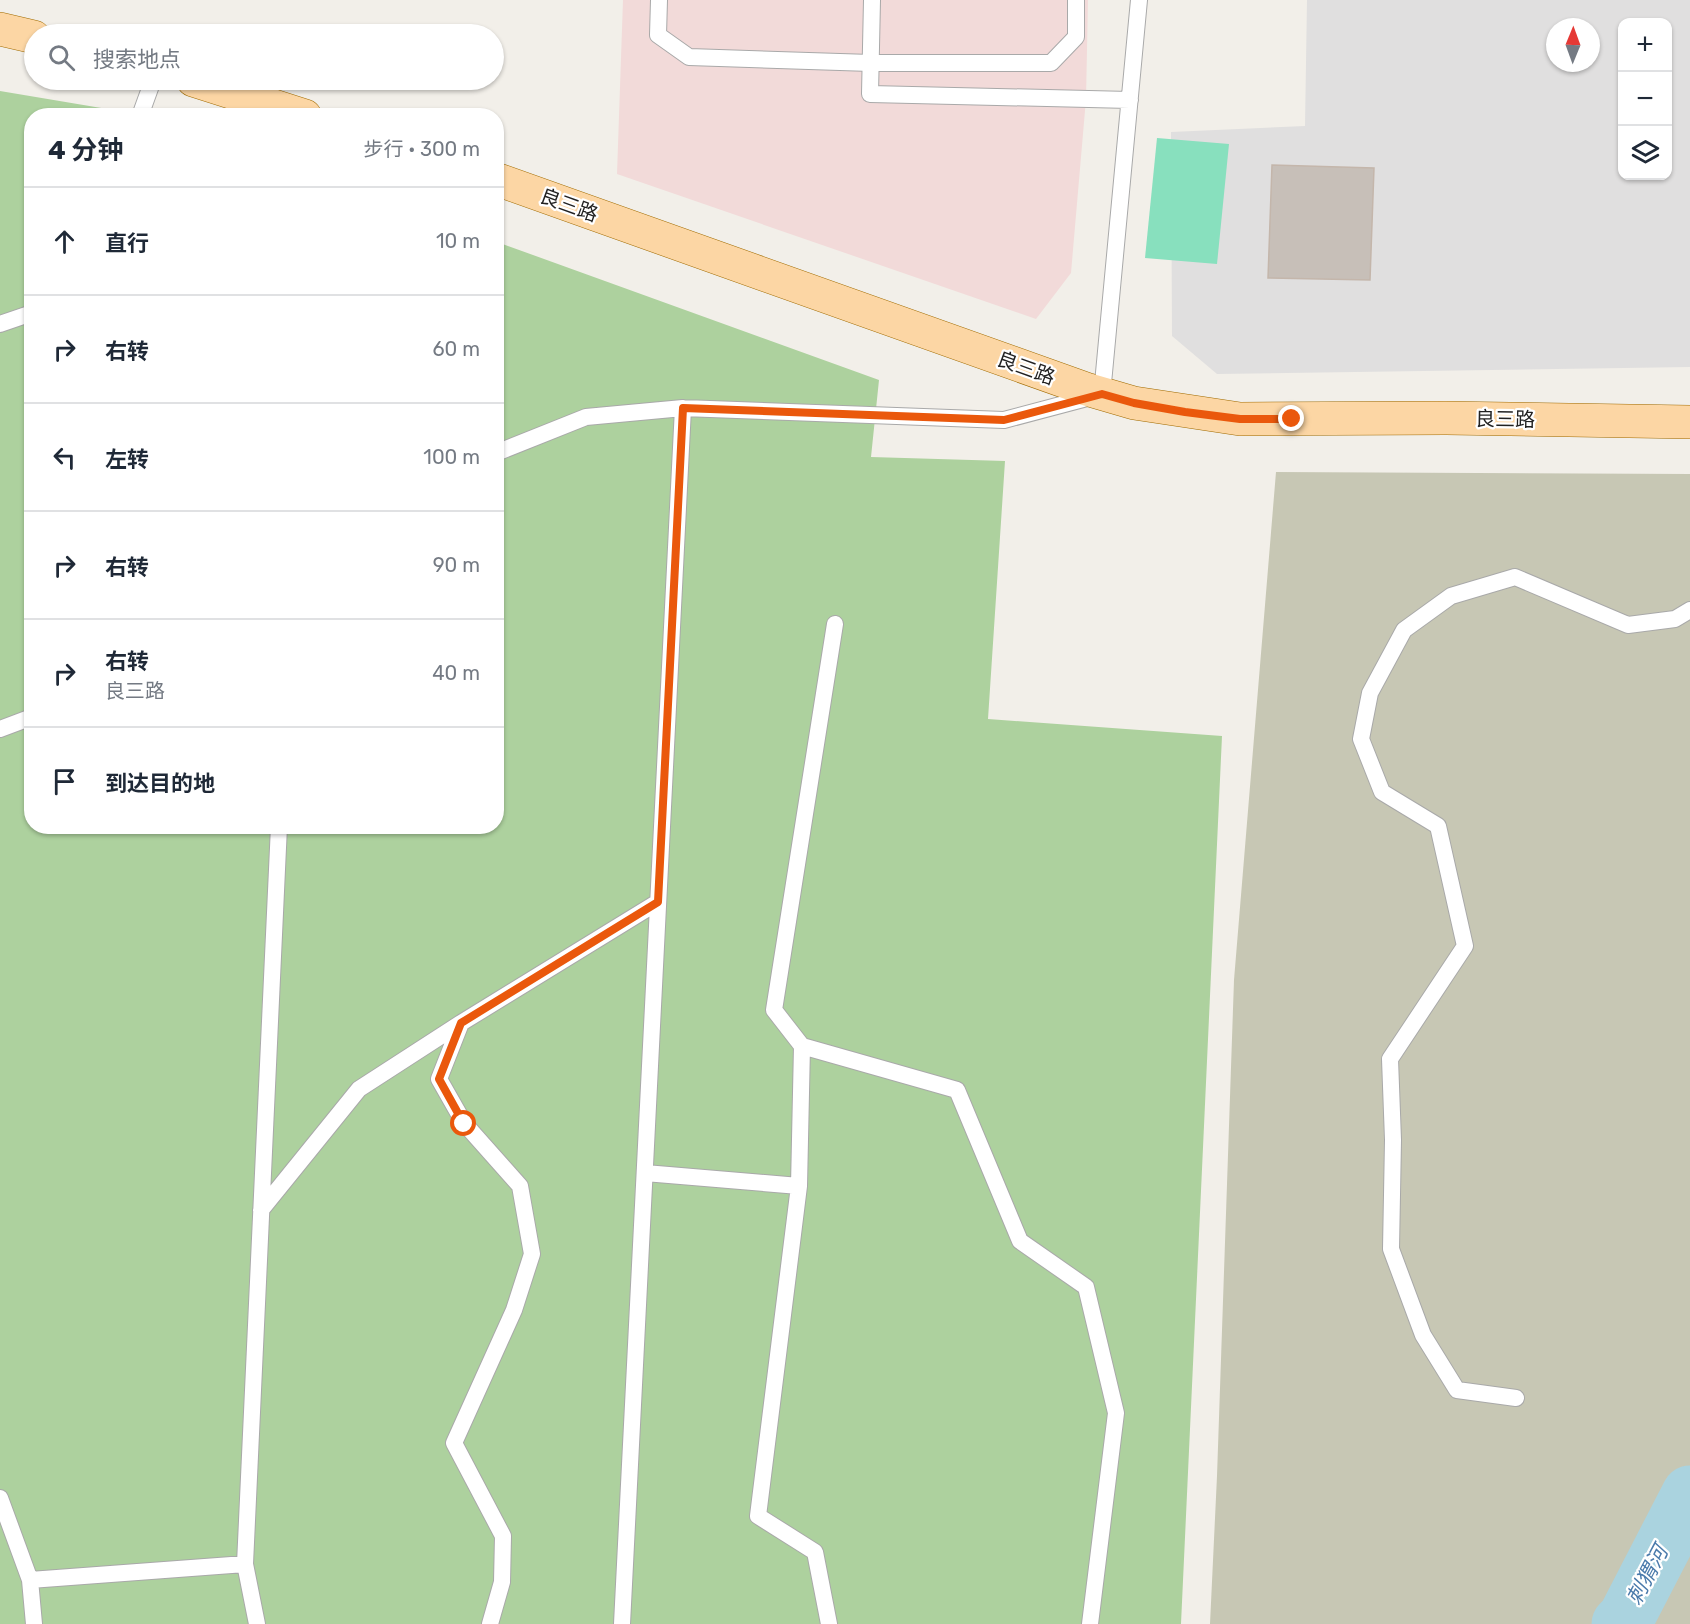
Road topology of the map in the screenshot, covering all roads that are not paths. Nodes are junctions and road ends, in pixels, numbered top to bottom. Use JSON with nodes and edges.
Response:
{"nodes":[{"id":1,"x":659,"y":0,"type":"edge"},
{"id":2,"x":872,"y":0,"type":"edge"},
{"id":3,"x":1076,"y":0,"type":"edge"},
{"id":4,"x":1139,"y":0,"type":"edge"},
{"id":5,"x":0,"y":29,"type":"edge"},
{"id":6,"x":24,"y":35,"type":"edge"},
{"id":7,"x":871,"y":63,"type":"junction"},
{"id":8,"x":149,"y":90,"type":"edge"},
{"id":9,"x":224,"y":90,"type":"edge"},
{"id":10,"x":1130,"y":100,"type":"junction"},
{"id":11,"x":143,"y":108,"type":"edge"},
{"id":12,"x":280,"y":108,"type":"edge"},
{"id":13,"x":504,"y":182,"type":"edge"},
{"id":14,"x":24,"y":316,"type":"edge"},
{"id":15,"x":0,"y":324,"type":"edge"},
{"id":16,"x":1102,"y":394,"type":"junction"},
{"id":17,"x":683,"y":408,"type":"junction"},
{"id":18,"x":1690,"y":423,"type":"edge"},
{"id":19,"x":504,"y":450,"type":"edge"},
{"id":20,"x":1690,"y":610,"type":"edge"},
{"id":21,"x":835,"y":624,"type":"dead end"},
{"id":22,"x":24,"y":720,"type":"edge"},
{"id":23,"x":0,"y":729,"type":"edge"},
{"id":24,"x":279,"y":834,"type":"edge"},
{"id":25,"x":658,"y":902,"type":"junction"},
{"id":26,"x":461,"y":1023,"type":"junction"},
{"id":27,"x":802,"y":1046,"type":"junction"},
{"id":28,"x":645,"y":1173,"type":"junction"},
{"id":29,"x":799,"y":1186,"type":"junction"},
{"id":30,"x":261,"y":1210,"type":"junction"},
{"id":31,"x":1516,"y":1398,"type":"dead end"},
{"id":32,"x":0,"y":1498,"type":"edge"},
{"id":33,"x":245,"y":1564,"type":"junction"},
{"id":34,"x":30,"y":1580,"type":"junction"},
{"id":35,"x":34,"y":1624,"type":"edge"},
{"id":36,"x":257,"y":1624,"type":"edge"},
{"id":37,"x":490,"y":1624,"type":"edge"},
{"id":38,"x":622,"y":1624,"type":"edge"},
{"id":39,"x":829,"y":1624,"type":"edge"},
{"id":40,"x":1090,"y":1624,"type":"edge"}],
"edges":[{"from":1,"to":7,"type":"lane"},
{"from":2,"to":7,"type":"lane"},
{"from":3,"to":7,"type":"lane"},
{"from":4,"to":10,"type":"lane"},
{"from":5,"to":6,"type":"main road"},
{"from":7,"to":10,"type":"lane"},
{"from":8,"to":11,"type":"lane"},
{"from":9,"to":12,"type":"main road"},
{"from":10,"to":16,"type":"lane"},
{"from":13,"to":16,"type":"main road","name":"良三路"},
{"from":14,"to":15,"type":"lane"},
{"from":16,"to":17,"type":"lane"},
{"from":16,"to":18,"type":"main road","name":"良三路"},
{"from":17,"to":19,"type":"lane"},
{"from":17,"to":25,"type":"lane"},
{"from":20,"to":31,"type":"lane"},
{"from":21,"to":27,"type":"lane"},
{"from":22,"to":23,"type":"lane"},
{"from":24,"to":30,"type":"lane"},
{"from":25,"to":26,"type":"lane"},
{"from":25,"to":28,"type":"lane"},
{"from":26,"to":30,"type":"lane"},
{"from":26,"to":37,"type":"lane"},
{"from":27,"to":29,"type":"lane"},
{"from":27,"to":40,"type":"lane"},
{"from":28,"to":29,"type":"lane"},
{"from":28,"to":38,"type":"lane"},
{"from":29,"to":39,"type":"lane"},
{"from":30,"to":33,"type":"lane"},
{"from":32,"to":34,"type":"lane"},
{"from":33,"to":34,"type":"lane"},
{"from":33,"to":36,"type":"lane"},
{"from":34,"to":35,"type":"lane"}]}
